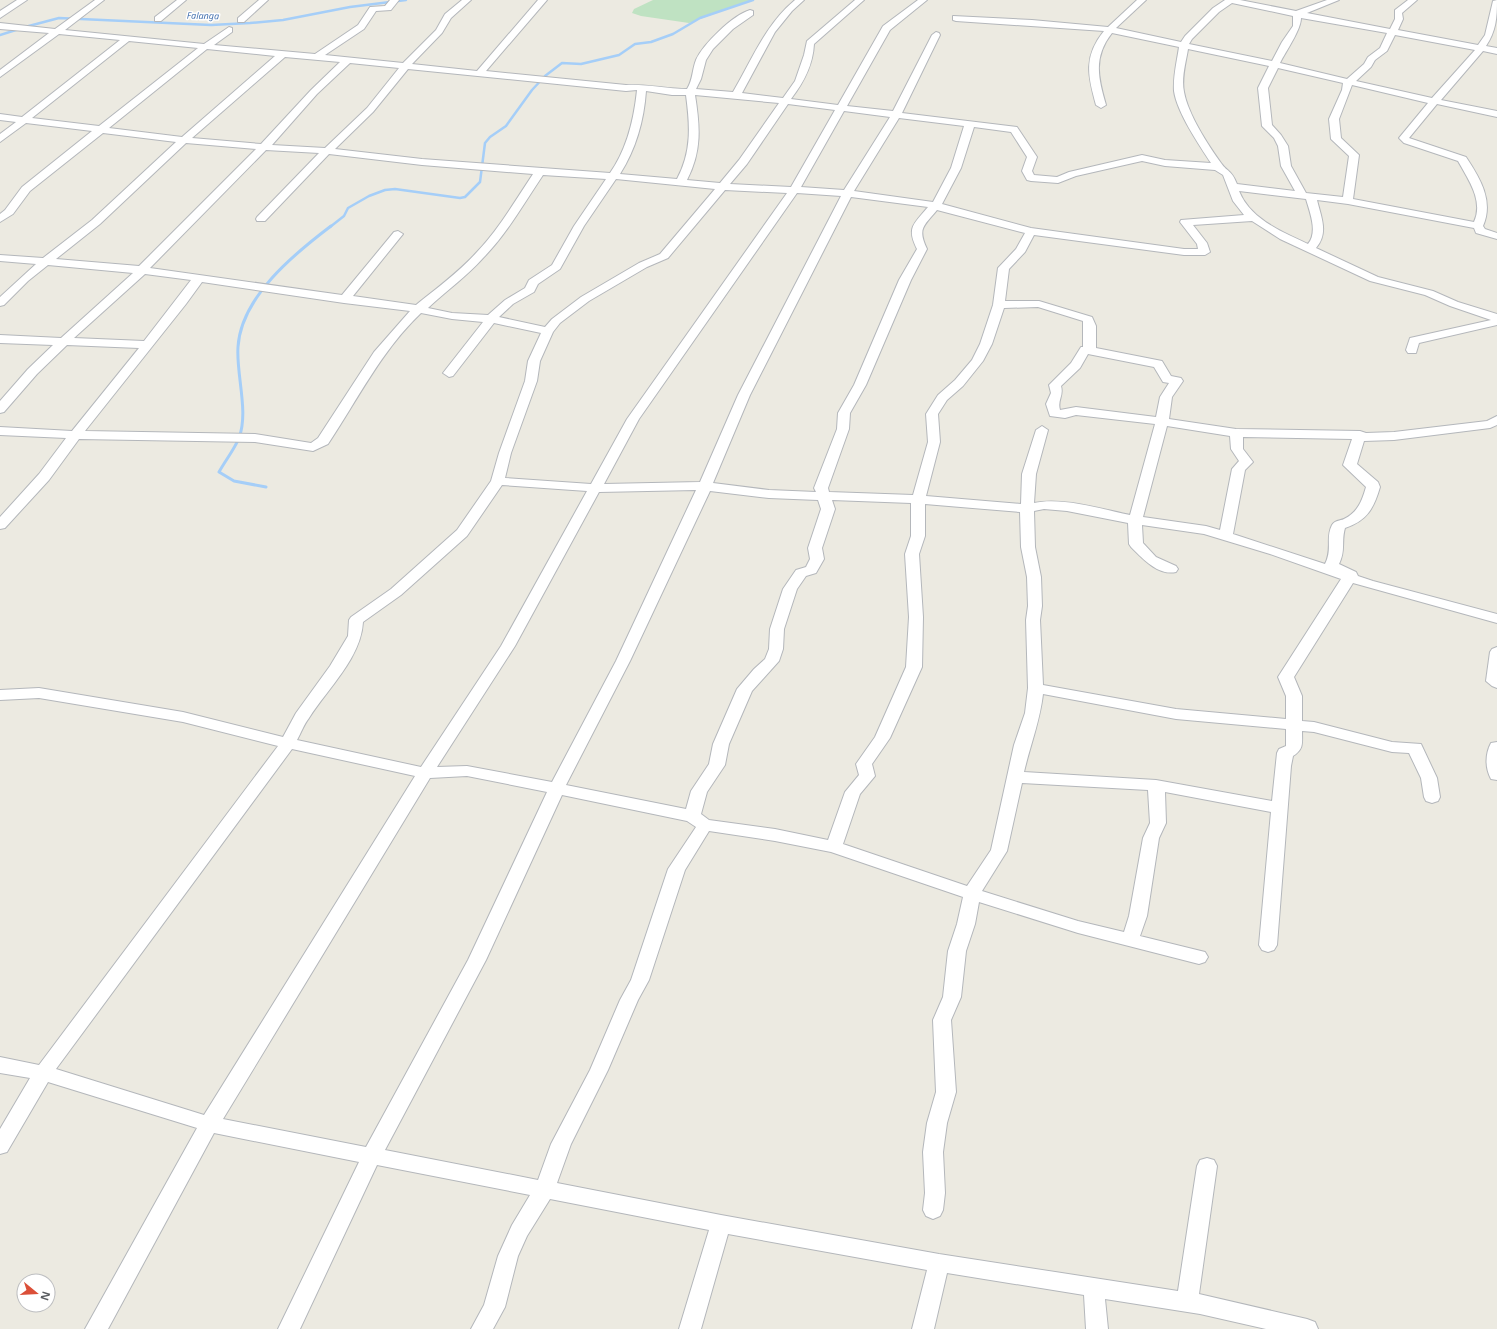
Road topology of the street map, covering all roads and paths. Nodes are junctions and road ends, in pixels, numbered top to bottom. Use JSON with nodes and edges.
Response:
{"nodes":[{"id":1,"x":23,"y":0,"type":"edge"},
{"id":2,"x":100,"y":0,"type":"edge"},
{"id":3,"x":182,"y":0,"type":"edge"},
{"id":4,"x":264,"y":0,"type":"edge"},
{"id":5,"x":466,"y":0,"type":"edge"},
{"id":6,"x":543,"y":0,"type":"edge"},
{"id":7,"x":800,"y":0,"type":"edge"},
{"id":8,"x":860,"y":0,"type":"edge"},
{"id":9,"x":923,"y":0,"type":"edge"},
{"id":10,"x":1142,"y":0,"type":"edge"},
{"id":11,"x":1230,"y":0,"type":"edge"},
{"id":12,"x":1336,"y":0,"type":"edge"},
{"id":13,"x":1413,"y":0,"type":"edge"},
{"id":14,"x":1497,"y":1,"type":"edge"},
{"id":15,"x":393,"y":2,"type":"edge"},
{"id":16,"x":750,"y":13,"type":"dead end"},
{"id":17,"x":1297,"y":14,"type":"junction"},
{"id":18,"x":0,"y":15,"type":"edge"},
{"id":19,"x":956,"y":18,"type":"dead end"},
{"id":20,"x":158,"y":19,"type":"dead end"},
{"id":21,"x":241,"y":20,"type":"dead end"},
{"id":22,"x":0,"y":26,"type":"edge"},
{"id":23,"x":229,"y":30,"type":"dead end"},
{"id":24,"x":1108,"y":30,"type":"junction"},
{"id":25,"x":1392,"y":31,"type":"junction"},
{"id":26,"x":57,"y":33,"type":"junction"},
{"id":27,"x":936,"y":35,"type":"dead end"},
{"id":28,"x":127,"y":39,"type":"junction"},
{"id":29,"x":206,"y":46,"type":"junction"},
{"id":30,"x":1184,"y":46,"type":"junction"},
{"id":31,"x":1481,"y":48,"type":"junction"},
{"id":32,"x":1497,"y":51,"type":"edge"},
{"id":33,"x":283,"y":54,"type":"junction"},
{"id":34,"x":317,"y":57,"type":"junction"},
{"id":35,"x":348,"y":60,"type":"junction"},
{"id":36,"x":406,"y":65,"type":"junction"},
{"id":37,"x":1274,"y":65,"type":"junction"},
{"id":38,"x":480,"y":72,"type":"junction"},
{"id":39,"x":0,"y":74,"type":"edge"},
{"id":40,"x":1349,"y":82,"type":"junction"},
{"id":41,"x":642,"y":87,"type":"junction"},
{"id":42,"x":690,"y":92,"type":"junction"},
{"id":43,"x":736,"y":95,"type":"junction"},
{"id":44,"x":785,"y":102,"type":"junction"},
{"id":45,"x":1434,"y":102,"type":"junction"},
{"id":46,"x":1101,"y":105,"type":"dead end"},
{"id":47,"x":841,"y":108,"type":"junction"},
{"id":48,"x":1497,"y":114,"type":"edge"},
{"id":49,"x":896,"y":115,"type":"junction"},
{"id":50,"x":0,"y":117,"type":"edge"},
{"id":51,"x":26,"y":120,"type":"junction"},
{"id":52,"x":970,"y":124,"type":"junction"},
{"id":53,"x":103,"y":129,"type":"junction"},
{"id":54,"x":0,"y":138,"type":"edge"},
{"id":55,"x":184,"y":140,"type":"junction"},
{"id":56,"x":263,"y":147,"type":"junction"},
{"id":57,"x":327,"y":151,"type":"junction"},
{"id":58,"x":1218,"y":167,"type":"junction"},
{"id":59,"x":540,"y":172,"type":"junction"},
{"id":60,"x":614,"y":176,"type":"junction"},
{"id":61,"x":680,"y":183,"type":"junction"},
{"id":62,"x":724,"y":186,"type":"junction"},
{"id":63,"x":1234,"y":187,"type":"junction"},
{"id":64,"x":794,"y":190,"type":"junction"},
{"id":65,"x":847,"y":194,"type":"junction"},
{"id":66,"x":1306,"y":196,"type":"junction"},
{"id":67,"x":1348,"y":201,"type":"junction"},
{"id":68,"x":934,"y":203,"type":"junction"},
{"id":69,"x":1254,"y":218,"type":"junction"},
{"id":70,"x":0,"y":219,"type":"edge"},
{"id":71,"x":261,"y":219,"type":"dead end"},
{"id":72,"x":1478,"y":226,"type":"junction"},
{"id":73,"x":1031,"y":231,"type":"junction"},
{"id":74,"x":398,"y":234,"type":"dead end"},
{"id":75,"x":1497,"y":236,"type":"edge"},
{"id":76,"x":1310,"y":248,"type":"junction"},
{"id":77,"x":0,"y":258,"type":"edge"},
{"id":78,"x":45,"y":262,"type":"junction"},
{"id":79,"x":142,"y":270,"type":"junction"},
{"id":80,"x":198,"y":279,"type":"junction"},
{"id":81,"x":344,"y":300,"type":"junction"},
{"id":82,"x":0,"y":303,"type":"edge"},
{"id":83,"x":999,"y":305,"type":"junction"},
{"id":84,"x":418,"y":309,"type":"junction"},
{"id":85,"x":1497,"y":318,"type":"edge"},
{"id":86,"x":491,"y":319,"type":"junction"},
{"id":87,"x":1497,"y":322,"type":"edge"},
{"id":88,"x":548,"y":331,"type":"junction"},
{"id":89,"x":0,"y":339,"type":"edge"},
{"id":90,"x":63,"y":342,"type":"junction"},
{"id":91,"x":147,"y":345,"type":"junction"},
{"id":92,"x":1086,"y":350,"type":"junction"},
{"id":93,"x":1412,"y":350,"type":"dead end"},
{"id":94,"x":449,"y":372,"type":"dead end"},
{"id":95,"x":0,"y":409,"type":"edge"},
{"id":96,"x":1497,"y":420,"type":"edge"},
{"id":97,"x":1162,"y":421,"type":"junction"},
{"id":98,"x":1042,"y":430,"type":"dead end"},
{"id":99,"x":0,"y":431,"type":"edge"},
{"id":100,"x":1236,"y":433,"type":"junction"},
{"id":101,"x":75,"y":435,"type":"junction"},
{"id":102,"x":1360,"y":435,"type":"junction"},
{"id":103,"x":498,"y":481,"type":"junction"},
{"id":104,"x":706,"y":486,"type":"junction"},
{"id":105,"x":596,"y":488,"type":"junction"},
{"id":106,"x":824,"y":496,"type":"junction"},
{"id":107,"x":918,"y":499,"type":"junction"},
{"id":108,"x":1026,"y":509,"type":"junction"},
{"id":109,"x":1135,"y":520,"type":"junction"},
{"id":110,"x":0,"y":525,"type":"edge"},
{"id":111,"x":1226,"y":537,"type":"junction"},
{"id":112,"x":1171,"y":569,"type":"dead end"},
{"id":113,"x":1349,"y":578,"type":"junction"},
{"id":114,"x":1497,"y":619,"type":"edge"},
{"id":115,"x":1497,"y":652,"type":"edge"},
{"id":116,"x":1497,"y":684,"type":"edge"},
{"id":117,"x":1036,"y":688,"type":"junction"},
{"id":118,"x":0,"y":695,"type":"edge"},
{"id":119,"x":1295,"y":726,"type":"junction"},
{"id":120,"x":288,"y":743,"type":"junction"},
{"id":121,"x":1497,"y":747,"type":"edge"},
{"id":122,"x":425,"y":773,"type":"junction"},
{"id":123,"x":1497,"y":775,"type":"edge"},
{"id":124,"x":1016,"y":777,"type":"junction"},
{"id":125,"x":1156,"y":785,"type":"junction"},
{"id":126,"x":557,"y":788,"type":"junction"},
{"id":127,"x":1432,"y":797,"type":"dead end"},
{"id":128,"x":1279,"y":808,"type":"junction"},
{"id":129,"x":699,"y":821,"type":"junction"},
{"id":130,"x":834,"y":847,"type":"junction"},
{"id":131,"x":972,"y":893,"type":"junction"},
{"id":132,"x":1130,"y":939,"type":"junction"},
{"id":133,"x":1268,"y":945,"type":"dead end"},
{"id":134,"x":1199,"y":957,"type":"dead end"},
{"id":135,"x":0,"y":1065,"type":"edge"},
{"id":136,"x":43,"y":1073,"type":"junction"},
{"id":137,"x":209,"y":1124,"type":"junction"},
{"id":138,"x":0,"y":1146,"type":"edge"},
{"id":139,"x":372,"y":1155,"type":"junction"},
{"id":140,"x":1207,"y":1166,"type":"dead end"},
{"id":141,"x":545,"y":1188,"type":"junction"},
{"id":142,"x":933,"y":1210,"type":"dead end"},
{"id":143,"x":721,"y":1224,"type":"junction"},
{"id":144,"x":939,"y":1263,"type":"junction"},
{"id":145,"x":1094,"y":1289,"type":"junction"},
{"id":146,"x":1187,"y":1302,"type":"junction"},
{"id":147,"x":1273,"y":1326,"type":"edge"},
{"id":148,"x":96,"y":1329,"type":"edge"},
{"id":149,"x":289,"y":1329,"type":"edge"},
{"id":150,"x":482,"y":1329,"type":"edge"},
{"id":151,"x":690,"y":1329,"type":"edge"},
{"id":152,"x":923,"y":1329,"type":"edge"},
{"id":153,"x":1097,"y":1329,"type":"edge"},
{"id":154,"x":1307,"y":1329,"type":"edge"}],
"edges":[{"from":1,"to":18,"type":"street"},
{"from":2,"to":26,"type":"street"},
{"from":3,"to":20,"type":"street"},
{"from":4,"to":21,"type":"street"},
{"from":5,"to":36,"type":"street"},
{"from":6,"to":38,"type":"street"},
{"from":7,"to":43,"type":"street"},
{"from":8,"to":44,"type":"street"},
{"from":9,"to":47,"type":"street"},
{"from":10,"to":24,"type":"street"},
{"from":11,"to":17,"type":"street"},
{"from":11,"to":30,"type":"street"},
{"from":12,"to":17,"type":"street"},
{"from":13,"to":25,"type":"street"},
{"from":14,"to":31,"type":"street"},
{"from":15,"to":34,"type":"street"},
{"from":16,"to":42,"type":"street"},
{"from":17,"to":25,"type":"street"},
{"from":17,"to":37,"type":"street"},
{"from":19,"to":24,"type":"street"},
{"from":22,"to":26,"type":"street"},
{"from":23,"to":29,"type":"street"},
{"from":24,"to":30,"type":"street"},
{"from":24,"to":46,"type":"street"},
{"from":25,"to":31,"type":"street"},
{"from":25,"to":40,"type":"street"},
{"from":26,"to":28,"type":"street"},
{"from":26,"to":39,"type":"street"},
{"from":27,"to":49,"type":"street"},
{"from":28,"to":29,"type":"street"},
{"from":28,"to":51,"type":"street"},
{"from":29,"to":33,"type":"street"},
{"from":29,"to":53,"type":"street"},
{"from":30,"to":37,"type":"street"},
{"from":30,"to":58,"type":"street"},
{"from":31,"to":32,"type":"street"},
{"from":31,"to":45,"type":"street"},
{"from":33,"to":34,"type":"street"},
{"from":33,"to":55,"type":"street"},
{"from":34,"to":35,"type":"street"},
{"from":35,"to":36,"type":"street"},
{"from":35,"to":56,"type":"street"},
{"from":36,"to":38,"type":"street"},
{"from":36,"to":57,"type":"street"},
{"from":37,"to":40,"type":"street"},
{"from":37,"to":66,"type":"street"},
{"from":38,"to":41,"type":"street"},
{"from":40,"to":45,"type":"street"},
{"from":40,"to":67,"type":"street"},
{"from":41,"to":42,"type":"street"},
{"from":41,"to":60,"type":"street"},
{"from":42,"to":43,"type":"street"},
{"from":42,"to":61,"type":"street"},
{"from":43,"to":44,"type":"street"},
{"from":44,"to":47,"type":"street"},
{"from":44,"to":62,"type":"street"},
{"from":45,"to":48,"type":"street"},
{"from":45,"to":72,"type":"street"},
{"from":47,"to":49,"type":"street"},
{"from":47,"to":64,"type":"street"},
{"from":49,"to":52,"type":"street"},
{"from":49,"to":65,"type":"street"},
{"from":50,"to":51,"type":"street"},
{"from":51,"to":53,"type":"street"},
{"from":51,"to":54,"type":"street"},
{"from":52,"to":58,"type":"street"},
{"from":52,"to":68,"type":"street"},
{"from":53,"to":55,"type":"street"},
{"from":53,"to":70,"type":"street"},
{"from":55,"to":56,"type":"street"},
{"from":55,"to":78,"type":"street"},
{"from":56,"to":57,"type":"street"},
{"from":56,"to":79,"type":"street"},
{"from":57,"to":59,"type":"street"},
{"from":57,"to":71,"type":"street"},
{"from":58,"to":63,"type":"street"},
{"from":59,"to":60,"type":"street"},
{"from":59,"to":84,"type":"street"},
{"from":60,"to":61,"type":"street"},
{"from":60,"to":86,"type":"street"},
{"from":61,"to":62,"type":"street"},
{"from":62,"to":64,"type":"street"},
{"from":62,"to":88,"type":"street"},
{"from":63,"to":66,"type":"street"},
{"from":63,"to":69,"type":"street"},
{"from":64,"to":65,"type":"street"},
{"from":64,"to":105,"type":"street"},
{"from":65,"to":68,"type":"street"},
{"from":65,"to":104,"type":"street"},
{"from":66,"to":67,"type":"street"},
{"from":66,"to":76,"type":"street"},
{"from":67,"to":72,"type":"street"},
{"from":68,"to":73,"type":"street"},
{"from":68,"to":106,"type":"street"},
{"from":69,"to":73,"type":"street"},
{"from":69,"to":76,"type":"street"},
{"from":72,"to":75,"type":"street"},
{"from":73,"to":83,"type":"street"},
{"from":74,"to":81,"type":"street"},
{"from":76,"to":85,"type":"street"},
{"from":77,"to":78,"type":"street"},
{"from":78,"to":79,"type":"street"},
{"from":78,"to":82,"type":"street"},
{"from":79,"to":80,"type":"street"},
{"from":79,"to":90,"type":"street"},
{"from":80,"to":81,"type":"street"},
{"from":80,"to":91,"type":"street"},
{"from":81,"to":84,"type":"street"},
{"from":83,"to":92,"type":"street"},
{"from":83,"to":107,"type":"street"},
{"from":84,"to":86,"type":"street"},
{"from":84,"to":101,"type":"street"},
{"from":86,"to":88,"type":"street"},
{"from":86,"to":94,"type":"street"},
{"from":87,"to":93,"type":"street"},
{"from":88,"to":103,"type":"street"},
{"from":89,"to":90,"type":"street"},
{"from":90,"to":91,"type":"street"},
{"from":90,"to":95,"type":"street"},
{"from":91,"to":101,"type":"street"},
{"from":92,"to":97,"type":"street"},
{"from":92,"to":97,"type":"street"},
{"from":96,"to":102,"type":"street"},
{"from":97,"to":100,"type":"street"},
{"from":97,"to":109,"type":"street"},
{"from":98,"to":108,"type":"street"},
{"from":99,"to":101,"type":"street"},
{"from":100,"to":102,"type":"street"},
{"from":100,"to":111,"type":"street"},
{"from":101,"to":110,"type":"street"},
{"from":102,"to":113,"type":"street"},
{"from":103,"to":105,"type":"street"},
{"from":103,"to":120,"type":"street"},
{"from":104,"to":105,"type":"street"},
{"from":104,"to":106,"type":"street"},
{"from":104,"to":126,"type":"street"},
{"from":105,"to":122,"type":"street"},
{"from":106,"to":107,"type":"street"},
{"from":106,"to":129,"type":"street"},
{"from":107,"to":108,"type":"street"},
{"from":107,"to":130,"type":"street"},
{"from":108,"to":109,"type":"street"},
{"from":108,"to":117,"type":"street"},
{"from":109,"to":111,"type":"street"},
{"from":109,"to":112,"type":"street"},
{"from":111,"to":113,"type":"street"},
{"from":113,"to":114,"type":"street"},
{"from":113,"to":119,"type":"street"},
{"from":115,"to":116,"type":"street"},
{"from":117,"to":119,"type":"street"},
{"from":117,"to":124,"type":"street"},
{"from":118,"to":120,"type":"street"},
{"from":119,"to":127,"type":"street"},
{"from":119,"to":128,"type":"street"},
{"from":120,"to":122,"type":"street"},
{"from":120,"to":136,"type":"street"},
{"from":121,"to":123,"type":"street"},
{"from":122,"to":126,"type":"street"},
{"from":122,"to":137,"type":"street"},
{"from":124,"to":125,"type":"street"},
{"from":124,"to":131,"type":"street"},
{"from":125,"to":128,"type":"street"},
{"from":125,"to":132,"type":"street"},
{"from":126,"to":129,"type":"street"},
{"from":126,"to":139,"type":"street"},
{"from":128,"to":133,"type":"street"},
{"from":129,"to":130,"type":"street"},
{"from":129,"to":141,"type":"street"},
{"from":130,"to":131,"type":"street"},
{"from":131,"to":132,"type":"street"},
{"from":131,"to":142,"type":"street"},
{"from":132,"to":134,"type":"street"},
{"from":135,"to":136,"type":"street"},
{"from":136,"to":137,"type":"street"},
{"from":136,"to":138,"type":"street"},
{"from":137,"to":139,"type":"street"},
{"from":137,"to":148,"type":"street"},
{"from":139,"to":141,"type":"street"},
{"from":139,"to":149,"type":"street"},
{"from":140,"to":146,"type":"street"},
{"from":141,"to":143,"type":"street"},
{"from":141,"to":150,"type":"street"},
{"from":143,"to":144,"type":"street"},
{"from":143,"to":151,"type":"street"},
{"from":144,"to":145,"type":"street"},
{"from":144,"to":152,"type":"street"},
{"from":145,"to":146,"type":"street"},
{"from":145,"to":153,"type":"street"},
{"from":146,"to":147,"type":"street"},
{"from":147,"to":154,"type":"street"}]}
